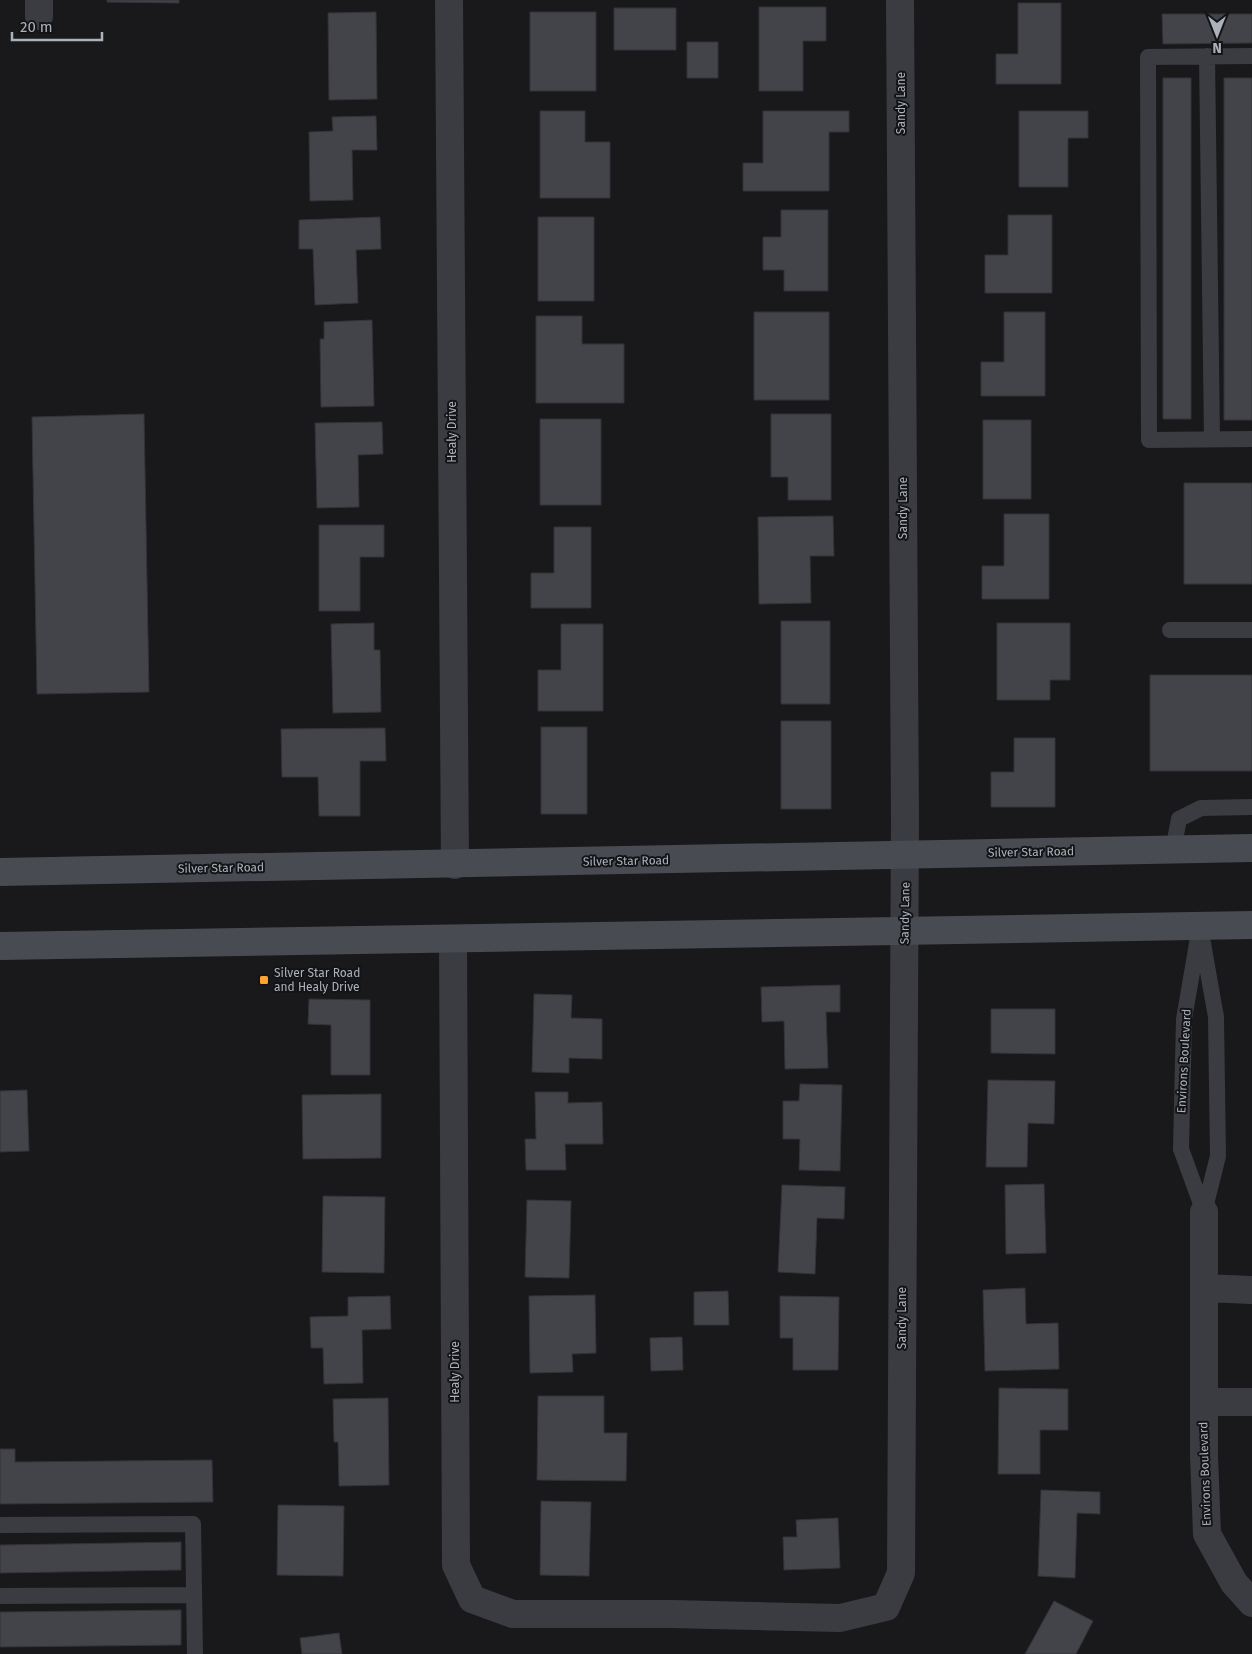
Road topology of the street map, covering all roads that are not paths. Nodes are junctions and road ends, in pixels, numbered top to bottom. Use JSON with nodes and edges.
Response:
{"nodes":[{"id":1,"x":449,"y":0,"type":"edge"},
{"id":2,"x":900,"y":0,"type":"edge"},
{"id":3,"x":1208,"y":56,"type":"junction"},
{"id":4,"x":1252,"y":56,"type":"edge"},
{"id":5,"x":1212,"y":439,"type":"junction"},
{"id":6,"x":1252,"y":439,"type":"edge"},
{"id":7,"x":1170,"y":630,"type":"dead end"},
{"id":8,"x":1252,"y":630,"type":"edge"},
{"id":9,"x":1252,"y":807,"type":"edge"},
{"id":10,"x":1252,"y":848,"type":"edge"},
{"id":11,"x":1173,"y":850,"type":"junction"},
{"id":12,"x":905,"y":854,"type":"junction"},
{"id":13,"x":455,"y":864,"type":"junction"},
{"id":14,"x":0,"y":872,"type":"edge"},
{"id":15,"x":1252,"y":925,"type":"edge"},
{"id":16,"x":1200,"y":926,"type":"junction"},
{"id":17,"x":904,"y":932,"type":"junction"},
{"id":18,"x":453,"y":940,"type":"junction"},
{"id":19,"x":0,"y":946,"type":"edge"},
{"id":20,"x":1204,"y":1212,"type":"junction"},
{"id":21,"x":1204,"y":1288,"type":"junction"},
{"id":22,"x":1252,"y":1290,"type":"edge"},
{"id":23,"x":1204,"y":1402,"type":"junction"},
{"id":24,"x":1252,"y":1402,"type":"edge"},
{"id":25,"x":0,"y":1525,"type":"edge"},
{"id":26,"x":194,"y":1595,"type":"junction"},
{"id":27,"x":0,"y":1596,"type":"edge"},
{"id":28,"x":1252,"y":1603,"type":"edge"},
{"id":29,"x":671,"y":1614,"type":"joint"},
{"id":30,"x":195,"y":1654,"type":"edge"}],
"edges":[{"from":1,"to":13,"type":"street","name":"Healy Drive"},
{"from":2,"to":12,"type":"street","name":"Sandy Lane"},
{"from":3,"to":4,"type":"lane"},
{"from":3,"to":5,"type":"lane"},
{"from":3,"to":5,"type":"lane"},
{"from":5,"to":6,"type":"lane"},
{"from":7,"to":8,"type":"lane"},
{"from":9,"to":11,"type":"lane"},
{"from":10,"to":11,"type":"main road","name":"Silver Star Road"},
{"from":11,"to":12,"type":"main road","name":"Silver Star Road"},
{"from":12,"to":13,"type":"main road","name":"Silver Star Road"},
{"from":12,"to":17,"type":"street","name":"Sandy Lane"},
{"from":13,"to":14,"type":"main road","name":"Silver Star Road"},
{"from":15,"to":16,"type":"main road"},
{"from":16,"to":17,"type":"main road"},
{"from":16,"to":20,"type":"lane","name":"Environs Boulevard"},
{"from":16,"to":20,"type":"lane","name":"Environs Boulevard"},
{"from":17,"to":18,"type":"main road"},
{"from":17,"to":29,"type":"street","name":"Sandy Lane"},
{"from":18,"to":19,"type":"main road"},
{"from":18,"to":29,"type":"street","name":"Healy Drive"},
{"from":20,"to":21,"type":"street","name":"Environs Boulevard"},
{"from":21,"to":22,"type":"street"},
{"from":21,"to":23,"type":"street","name":"Environs Boulevard"},
{"from":23,"to":24,"type":"street"},
{"from":23,"to":28,"type":"street","name":"Environs Boulevard"},
{"from":25,"to":26,"type":"lane"},
{"from":26,"to":27,"type":"lane"},
{"from":26,"to":30,"type":"lane"}]}
